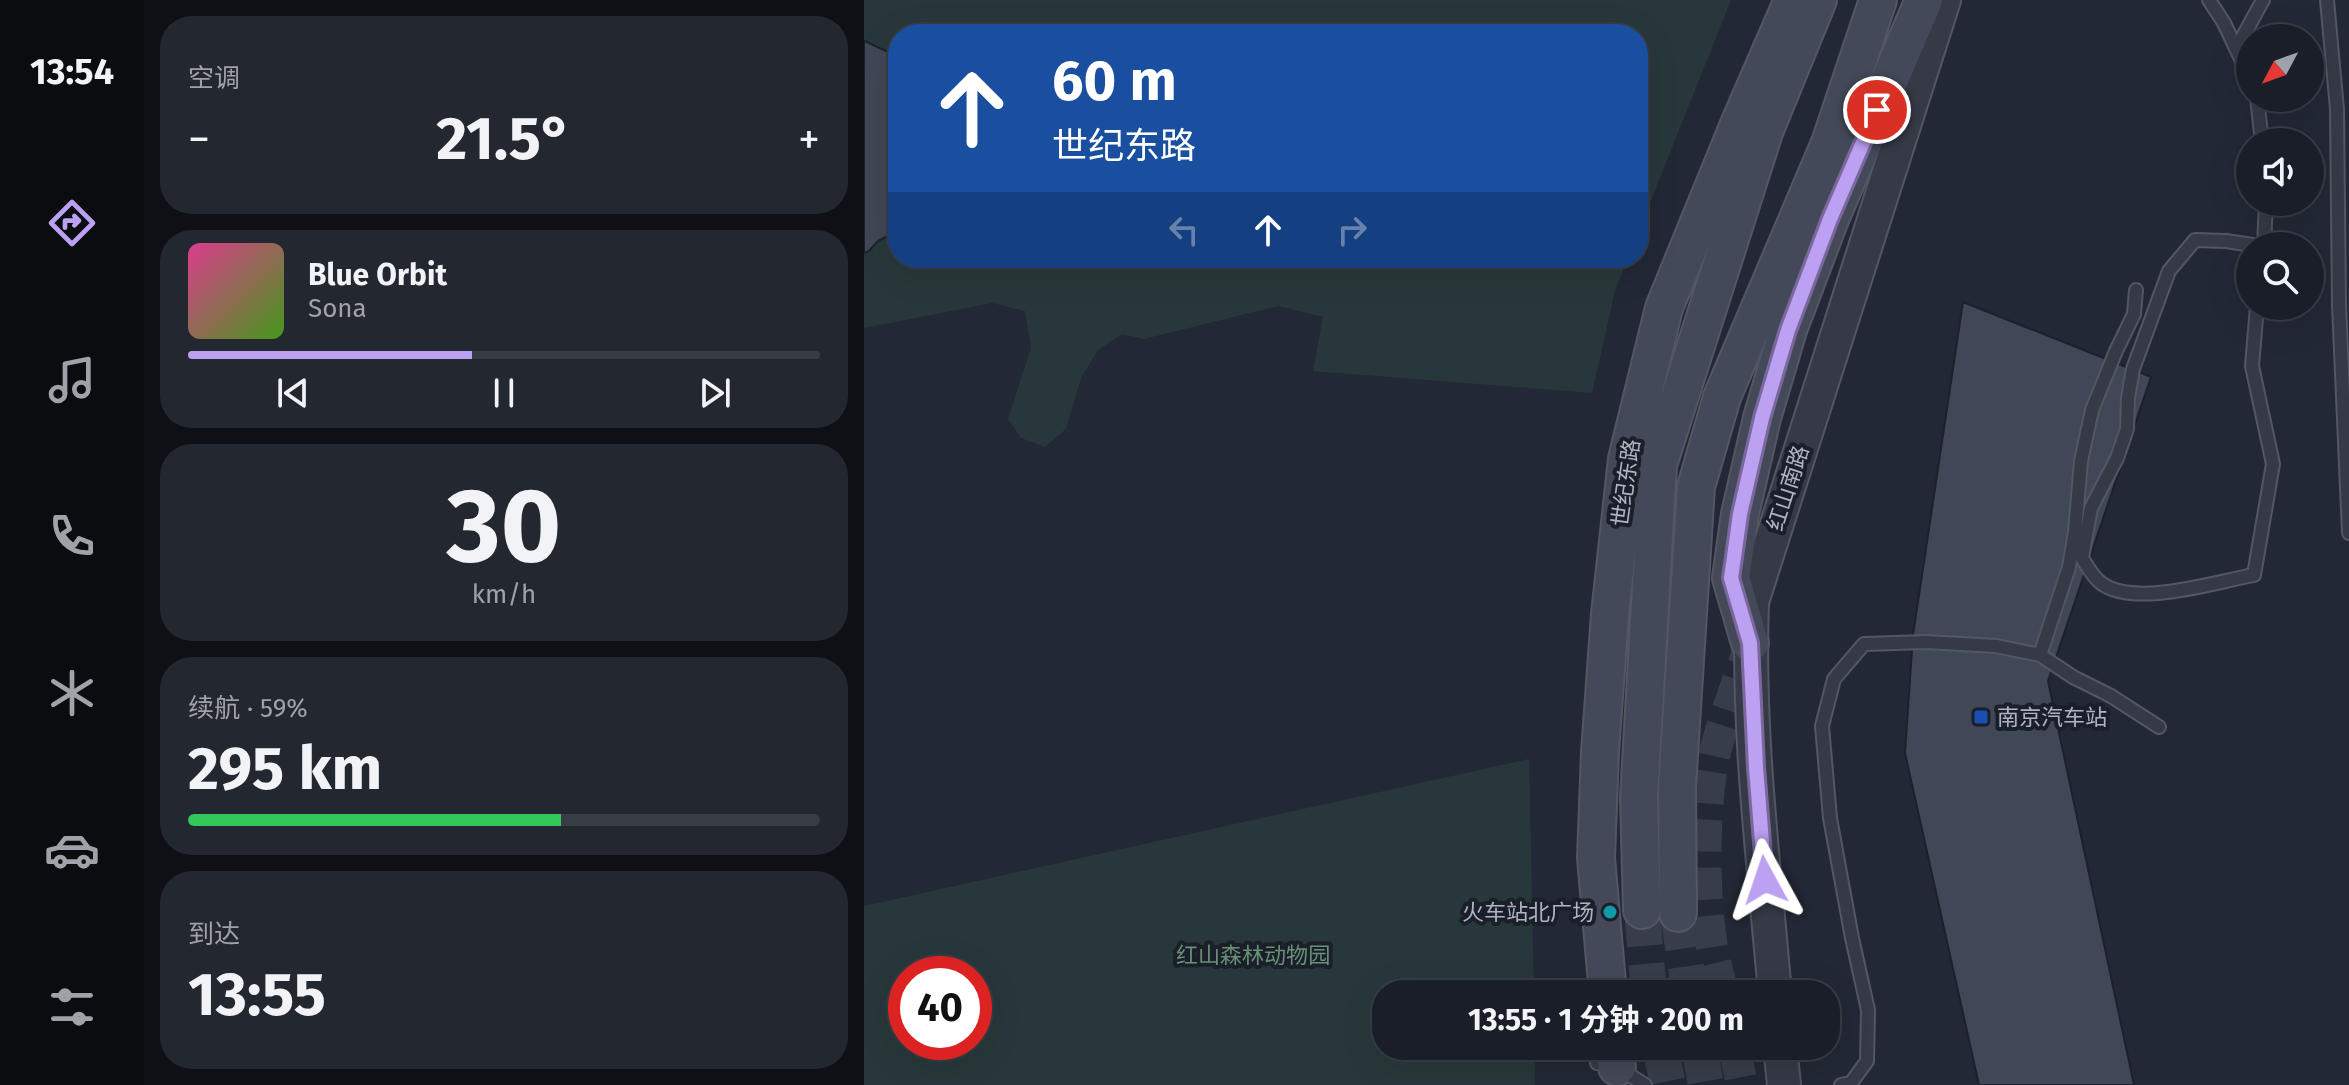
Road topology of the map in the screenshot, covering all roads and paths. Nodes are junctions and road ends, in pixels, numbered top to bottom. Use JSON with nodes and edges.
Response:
{"nodes":[{"id":1,"x":1793,"y":0,"type":"edge"},
{"id":2,"x":1818,"y":0,"type":"edge"},
{"id":3,"x":1878,"y":0,"type":"edge"},
{"id":4,"x":1924,"y":0,"type":"edge"},
{"id":5,"x":1944,"y":0,"type":"edge"},
{"id":6,"x":2209,"y":0,"type":"edge"},
{"id":7,"x":2263,"y":0,"type":"edge"},
{"id":8,"x":2327,"y":0,"type":"edge"},
{"id":9,"x":2250,"y":24,"type":"edge"},
{"id":10,"x":2236,"y":49,"type":"edge"},
{"id":11,"x":2236,"y":242,"type":"edge"},
{"id":12,"x":2136,"y":290,"type":"dead end"},
{"id":13,"x":2256,"y":320,"type":"edge"},
{"id":14,"x":2349,"y":533,"type":"edge"},
{"id":15,"x":1750,"y":643,"type":"junction"},
{"id":16,"x":2040,"y":655,"type":"junction"},
{"id":17,"x":2159,"y":727,"type":"dead end"},
{"id":18,"x":1642,"y":910,"type":"tunnel mouth"},
{"id":19,"x":1678,"y":913,"type":"tunnel mouth"},
{"id":20,"x":1607,"y":980,"type":"edge"},
{"id":21,"x":1774,"y":980,"type":"edge"},
{"id":22,"x":1781,"y":1060,"type":"edge"},
{"id":23,"x":1784,"y":1085,"type":"edge"},
{"id":24,"x":1841,"y":1085,"type":"edge"}],
"edges":[{"from":1,"to":20,"type":"main road","name":"世纪东路"},
{"from":2,"to":18,"type":"main road"},
{"from":3,"to":19,"type":"main road"},
{"from":4,"to":15,"type":"main road"},
{"from":5,"to":15,"type":"street","name":"红山南路"},
{"from":6,"to":10,"type":"lane"},
{"from":7,"to":9,"type":"lane"},
{"from":8,"to":14,"type":"lane"},
{"from":11,"to":13,"type":"lane"},
{"from":12,"to":16,"type":"lane"},
{"from":15,"to":21,"type":"street","name":"红山南路"},
{"from":16,"to":17,"type":"lane"},
{"from":16,"to":24,"type":"lane"},
{"from":22,"to":23,"type":"street"}]}
